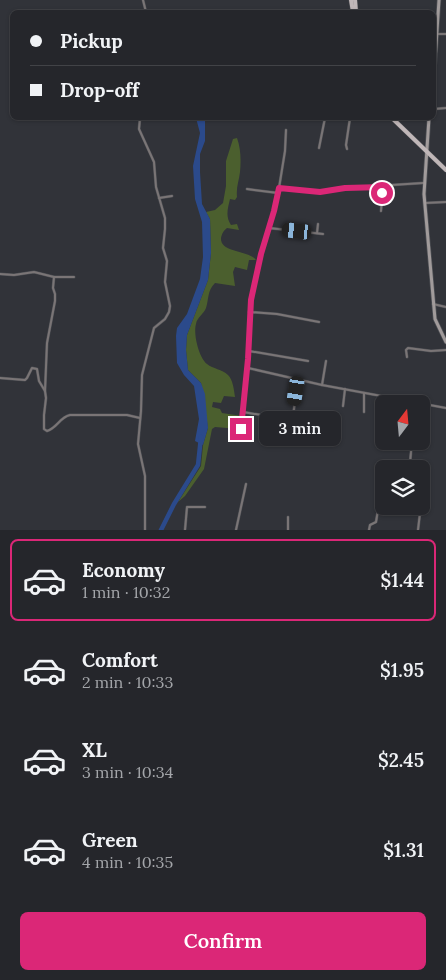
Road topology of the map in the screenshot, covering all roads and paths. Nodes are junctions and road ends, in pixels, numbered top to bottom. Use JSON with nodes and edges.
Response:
{"nodes":[{"id":1,"x":439,"y":0,"type":"edge"},
{"id":2,"x":438,"y":34,"type":"junction"},
{"id":3,"x":446,"y":34,"type":"edge"},
{"id":4,"x":436,"y":56,"type":"edge"},
{"id":5,"x":140,"y":120,"type":"edge"},
{"id":6,"x":324,"y":120,"type":"edge"},
{"id":7,"x":350,"y":120,"type":"edge"},
{"id":8,"x":396,"y":120,"type":"edge"},
{"id":9,"x":429,"y":120,"type":"edge"},
{"id":10,"x":286,"y":130,"type":"dead end"},
{"id":11,"x":319,"y":148,"type":"dead end"},
{"id":12,"x":347,"y":148,"type":"dead end"},
{"id":13,"x":426,"y":149,"type":"junction"},
{"id":14,"x":446,"y":168,"type":"edge"},
{"id":15,"x":424,"y":183,"type":"junction"},
{"id":16,"x":383,"y":187,"type":"junction"},
{"id":17,"x":279,"y":188,"type":"junction"},
{"id":18,"x":247,"y":189,"type":"dead end"},
{"id":19,"x":278,"y":193,"type":"junction"},
{"id":20,"x":172,"y":196,"type":"dead end"},
{"id":21,"x":159,"y":198,"type":"junction"},
{"id":22,"x":446,"y":202,"type":"edge"},
{"id":23,"x":424,"y":203,"type":"junction"},
{"id":24,"x":381,"y":211,"type":"dead end"},
{"id":25,"x":318,"y":224,"type":"dead end"},
{"id":26,"x":269,"y":228,"type":"junction"},
{"id":27,"x":317,"y":233,"type":"junction"},
{"id":28,"x":324,"y":234,"type":"dead end"},
{"id":29,"x":0,"y":274,"type":"edge"},
{"id":30,"x":54,"y":277,"type":"junction"},
{"id":31,"x":74,"y":277,"type":"dead end"},
{"id":32,"x":434,"y":304,"type":"junction"},
{"id":33,"x":446,"y":307,"type":"edge"},
{"id":34,"x":250,"y":312,"type":"junction"},
{"id":35,"x":319,"y":322,"type":"dead end"},
{"id":36,"x":446,"y":342,"type":"edge"},
{"id":37,"x":446,"y":350,"type":"edge"},
{"id":38,"x":249,"y":351,"type":"junction"},
{"id":39,"x":407,"y":357,"type":"dead end"},
{"id":40,"x":308,"y":360,"type":"dead end"},
{"id":41,"x":326,"y":362,"type":"dead end"},
{"id":42,"x":248,"y":368,"type":"junction"},
{"id":43,"x":0,"y":378,"type":"edge"},
{"id":44,"x":298,"y":380,"type":"junction"},
{"id":45,"x":322,"y":385,"type":"junction"},
{"id":46,"x":345,"y":389,"type":"junction"},
{"id":47,"x":45,"y":391,"type":"junction"},
{"id":48,"x":364,"y":393,"type":"junction"},
{"id":49,"x":375,"y":395,"type":"edge"},
{"id":50,"x":343,"y":406,"type":"dead end"},
{"id":51,"x":430,"y":406,"type":"edge"},
{"id":52,"x":446,"y":408,"type":"edge"},
{"id":53,"x":243,"y":412,"type":"junction"},
{"id":54,"x":364,"y":412,"type":"dead end"},
{"id":55,"x":140,"y":418,"type":"junction"},
{"id":56,"x":241,"y":429,"type":"dead end"},
{"id":57,"x":246,"y":484,"type":"dead end"},
{"id":58,"x":205,"y":507,"type":"dead end"},
{"id":59,"x":377,"y":515,"type":"edge"},
{"id":60,"x":420,"y":515,"type":"edge"},
{"id":61,"x":288,"y":517,"type":"dead end"},
{"id":62,"x":145,"y":530,"type":"edge"},
{"id":63,"x":185,"y":530,"type":"edge"},
{"id":64,"x":236,"y":530,"type":"edge"},
{"id":65,"x":288,"y":530,"type":"edge"},
{"id":66,"x":368,"y":530,"type":"edge"},
{"id":67,"x":418,"y":530,"type":"edge"}],
"edges":[{"from":1,"to":2,"type":"street"},
{"from":2,"to":3,"type":"street"},
{"from":2,"to":4,"type":"street"},
{"from":5,"to":21,"type":"street"},
{"from":6,"to":11,"type":"street"},
{"from":7,"to":12,"type":"street"},
{"from":8,"to":13,"type":"main road"},
{"from":9,"to":13,"type":"street"},
{"from":10,"to":17,"type":"street"},
{"from":13,"to":14,"type":"main road"},
{"from":13,"to":15,"type":"street"},
{"from":15,"to":16,"type":"street"},
{"from":15,"to":23,"type":"street"},
{"from":16,"to":17,"type":"street"},
{"from":16,"to":24,"type":"street"},
{"from":17,"to":19,"type":"street"},
{"from":18,"to":19,"type":"street"},
{"from":19,"to":26,"type":"street"},
{"from":20,"to":21,"type":"street"},
{"from":21,"to":55,"type":"street"},
{"from":22,"to":23,"type":"street"},
{"from":23,"to":32,"type":"street"},
{"from":25,"to":27,"type":"street"},
{"from":26,"to":27,"type":"street"},
{"from":26,"to":34,"type":"street"},
{"from":27,"to":28,"type":"street"},
{"from":29,"to":30,"type":"street"},
{"from":30,"to":31,"type":"street"},
{"from":30,"to":47,"type":"street"},
{"from":32,"to":33,"type":"street"},
{"from":32,"to":36,"type":"street"},
{"from":34,"to":35,"type":"street"},
{"from":34,"to":38,"type":"street"},
{"from":37,"to":39,"type":"street"},
{"from":38,"to":40,"type":"street"},
{"from":38,"to":42,"type":"street"},
{"from":41,"to":45,"type":"street"},
{"from":42,"to":44,"type":"street"},
{"from":42,"to":53,"type":"street"},
{"from":43,"to":47,"type":"street"},
{"from":44,"to":45,"type":"street"},
{"from":44,"to":53,"type":"street"},
{"from":45,"to":46,"type":"street"},
{"from":46,"to":48,"type":"street"},
{"from":46,"to":50,"type":"street"},
{"from":47,"to":55,"type":"street"},
{"from":48,"to":49,"type":"street"},
{"from":48,"to":54,"type":"street"},
{"from":51,"to":52,"type":"street"},
{"from":53,"to":56,"type":"street"},
{"from":55,"to":62,"type":"street"},
{"from":57,"to":64,"type":"street"},
{"from":58,"to":63,"type":"street"},
{"from":59,"to":66,"type":"street"},
{"from":60,"to":67,"type":"street"},
{"from":61,"to":65,"type":"street"}]}
